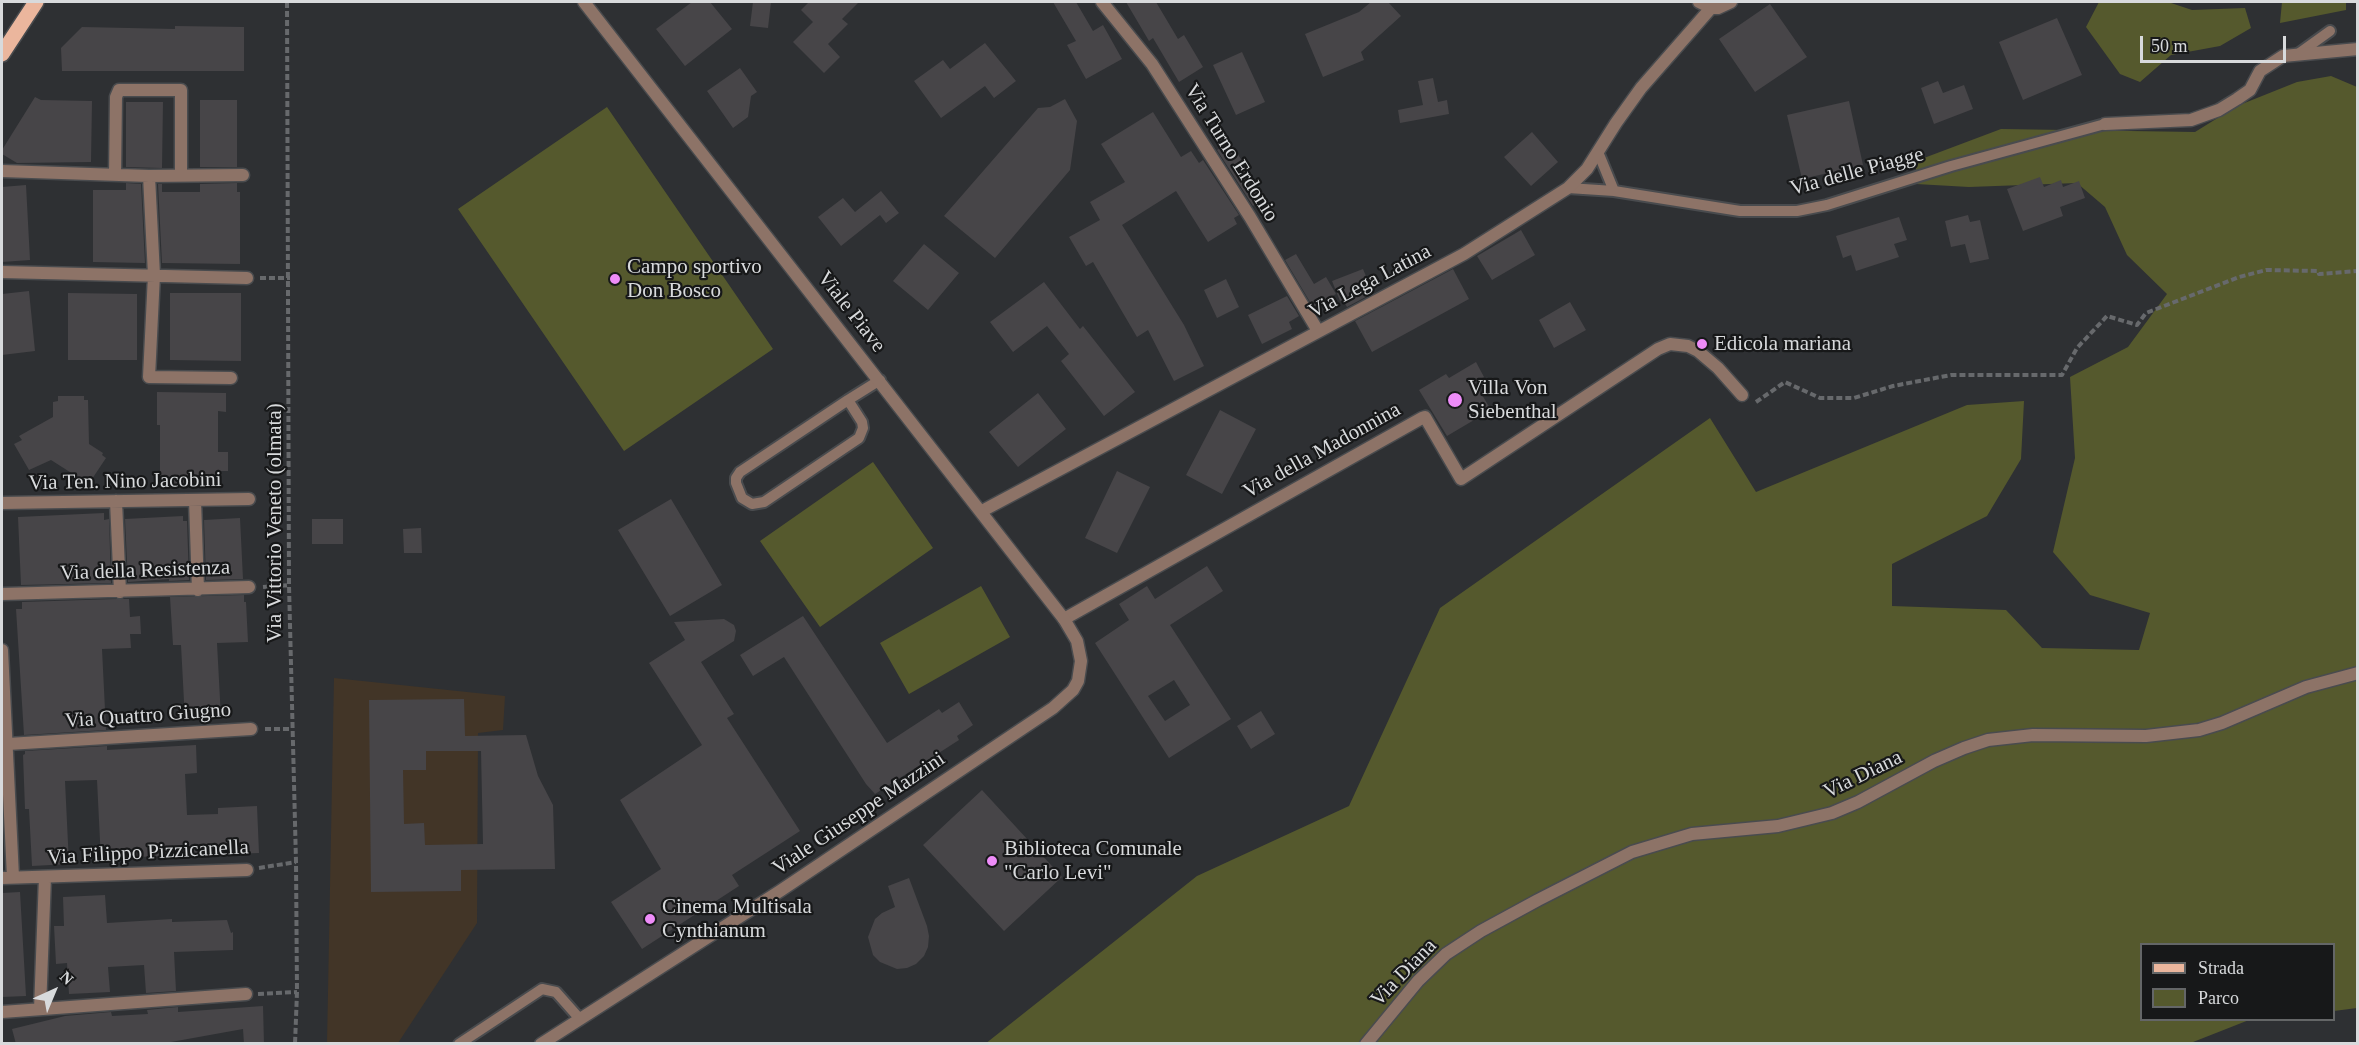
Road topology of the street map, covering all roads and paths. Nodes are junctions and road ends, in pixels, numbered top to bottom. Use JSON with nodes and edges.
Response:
{"nodes":[{"id":1,"x":36,"y":2,"type":"edge"},
{"id":2,"x":287,"y":2,"type":"edge"},
{"id":3,"x":584,"y":2,"type":"edge"},
{"id":4,"x":1102,"y":2,"type":"edge"},
{"id":5,"x":1699,"y":2,"type":"edge"},
{"id":6,"x":1731,"y":2,"type":"edge"},
{"id":7,"x":1711,"y":8,"type":"junction"},
{"id":8,"x":2330,"y":31,"type":"dead end"},
{"id":9,"x":2358,"y":49,"type":"edge"},
{"id":10,"x":2,"y":54,"type":"edge"},
{"id":11,"x":2298,"y":54,"type":"junction"},
{"id":12,"x":2105,"y":124,"type":"joint"},
{"id":13,"x":1598,"y":152,"type":"junction"},
{"id":14,"x":2,"y":171,"type":"edge"},
{"id":15,"x":114,"y":175,"type":"junction"},
{"id":16,"x":181,"y":175,"type":"junction"},
{"id":17,"x":243,"y":175,"type":"dead end"},
{"id":18,"x":149,"y":176,"type":"junction"},
{"id":19,"x":1568,"y":188,"type":"junction"},
{"id":20,"x":1614,"y":191,"type":"junction"},
{"id":21,"x":2358,"y":271,"type":"edge"},
{"id":22,"x":2,"y":272,"type":"edge"},
{"id":23,"x":154,"y":275,"type":"junction"},
{"id":24,"x":247,"y":278,"type":"joint"},
{"id":25,"x":290,"y":278,"type":"junction"},
{"id":26,"x":1318,"y":331,"type":"junction"},
{"id":27,"x":231,"y":378,"type":"dead end"},
{"id":28,"x":880,"y":380,"type":"junction"},
{"id":29,"x":1742,"y":395,"type":"joint"},
{"id":30,"x":848,"y":400,"type":"junction"},
{"id":31,"x":249,"y":499,"type":"dead end"},
{"id":32,"x":195,"y":500,"type":"junction"},
{"id":33,"x":116,"y":501,"type":"junction"},
{"id":34,"x":2,"y":503,"type":"edge"},
{"id":35,"x":982,"y":511,"type":"junction"},
{"id":36,"x":289,"y":585,"type":"junction"},
{"id":37,"x":249,"y":587,"type":"joint"},
{"id":38,"x":198,"y":590,"type":"junction"},
{"id":39,"x":120,"y":592,"type":"junction"},
{"id":40,"x":2,"y":594,"type":"edge"},
{"id":41,"x":1065,"y":619,"type":"junction"},
{"id":42,"x":2,"y":650,"type":"edge"},
{"id":43,"x":2358,"y":672,"type":"edge"},
{"id":44,"x":1073,"y":690,"type":"joint"},
{"id":45,"x":251,"y":729,"type":"joint"},
{"id":46,"x":291,"y":729,"type":"junction"},
{"id":47,"x":8,"y":744,"type":"junction"},
{"id":48,"x":296,"y":862,"type":"junction"},
{"id":49,"x":247,"y":870,"type":"joint"},
{"id":50,"x":45,"y":877,"type":"junction"},
{"id":51,"x":7,"y":878,"type":"edge"},
{"id":52,"x":297,"y":992,"type":"junction"},
{"id":53,"x":246,"y":994,"type":"joint"},
{"id":54,"x":40,"y":1009,"type":"junction"},
{"id":55,"x":2,"y":1012,"type":"edge"},
{"id":56,"x":579,"y":1018,"type":"junction"},
{"id":57,"x":295,"y":1044,"type":"edge"},
{"id":58,"x":459,"y":1044,"type":"edge"},
{"id":59,"x":541,"y":1044,"type":"edge"},
{"id":60,"x":1366,"y":1044,"type":"edge"}],
"edges":[{"from":1,"to":10,"type":"main road"},
{"from":2,"to":25,"type":"path","name":"Via Vittorio Veneto (olmata)"},
{"from":3,"to":28,"type":"street","name":"Viale Piave"},
{"from":4,"to":26,"type":"street","name":"Via Turno Erdonio"},
{"from":5,"to":7,"type":"street"},
{"from":6,"to":7,"type":"street"},
{"from":7,"to":13,"type":"street","name":"Via Lega Latina"},
{"from":8,"to":11,"type":"lane"},
{"from":9,"to":11,"type":"street"},
{"from":11,"to":12,"type":"street"},
{"from":12,"to":20,"type":"lane","name":"Via delle Piagge"},
{"from":13,"to":19,"type":"street","name":"Via Lega Latina"},
{"from":13,"to":20,"type":"lane"},
{"from":14,"to":15,"type":"street"},
{"from":15,"to":16,"type":"street"},
{"from":15,"to":18,"type":"street"},
{"from":16,"to":17,"type":"street"},
{"from":16,"to":18,"type":"street"},
{"from":18,"to":23,"type":"street"},
{"from":19,"to":20,"type":"lane","name":"Via delle Piagge"},
{"from":19,"to":26,"type":"street","name":"Via Lega Latina"},
{"from":21,"to":29,"type":"path"},
{"from":22,"to":23,"type":"street"},
{"from":23,"to":24,"type":"street"},
{"from":23,"to":27,"type":"street"},
{"from":24,"to":25,"type":"path"},
{"from":25,"to":36,"type":"path","name":"Via Vittorio Veneto (olmata)"},
{"from":26,"to":35,"type":"street","name":"Via Lega Latina"},
{"from":28,"to":30,"type":"lane"},
{"from":28,"to":35,"type":"street","name":"Viale Piave"},
{"from":29,"to":41,"type":"street","name":"Via della Madonnina"},
{"from":30,"to":30,"type":"lane"},
{"from":31,"to":32,"type":"street","name":"Via Ten. Nino Jacobini"},
{"from":32,"to":33,"type":"street","name":"Via Ten. Nino Jacobini"},
{"from":32,"to":38,"type":"street"},
{"from":33,"to":34,"type":"street","name":"Via Ten. Nino Jacobini"},
{"from":33,"to":39,"type":"street"},
{"from":35,"to":41,"type":"street","name":"Viale Piave"},
{"from":36,"to":37,"type":"path","name":"Via della Resistenza"},
{"from":36,"to":46,"type":"path","name":"Via Vittorio Veneto (olmata)"},
{"from":37,"to":38,"type":"street","name":"Via della Resistenza"},
{"from":38,"to":39,"type":"street","name":"Via della Resistenza"},
{"from":39,"to":40,"type":"street","name":"Via della Resistenza"},
{"from":41,"to":44,"type":"street","name":"Viale Piave"},
{"from":42,"to":47,"type":"street"},
{"from":43,"to":60,"type":"street","name":"Via Diana"},
{"from":44,"to":56,"type":"street","name":"Viale Giuseppe Mazzini"},
{"from":45,"to":46,"type":"path","name":"Via Quattro Giugno"},
{"from":45,"to":47,"type":"street","name":"Via Quattro Giugno"},
{"from":46,"to":48,"type":"path","name":"Via Vittorio Veneto (olmata)"},
{"from":47,"to":51,"type":"street"},
{"from":48,"to":49,"type":"path","name":"Via Filippo Pizzicanella"},
{"from":48,"to":52,"type":"path","name":"Via Vittorio Veneto (olmata)"},
{"from":49,"to":50,"type":"street","name":"Via Filippo Pizzicanella"},
{"from":50,"to":51,"type":"street","name":"Via Filippo Pizzicanella"},
{"from":50,"to":54,"type":"street"},
{"from":52,"to":53,"type":"path"},
{"from":52,"to":57,"type":"path","name":"Via Vittorio Veneto (olmata)"},
{"from":53,"to":54,"type":"street"},
{"from":54,"to":55,"type":"street"},
{"from":56,"to":58,"type":"lane"},
{"from":56,"to":59,"type":"street","name":"Viale Giuseppe Mazzini"}]}
